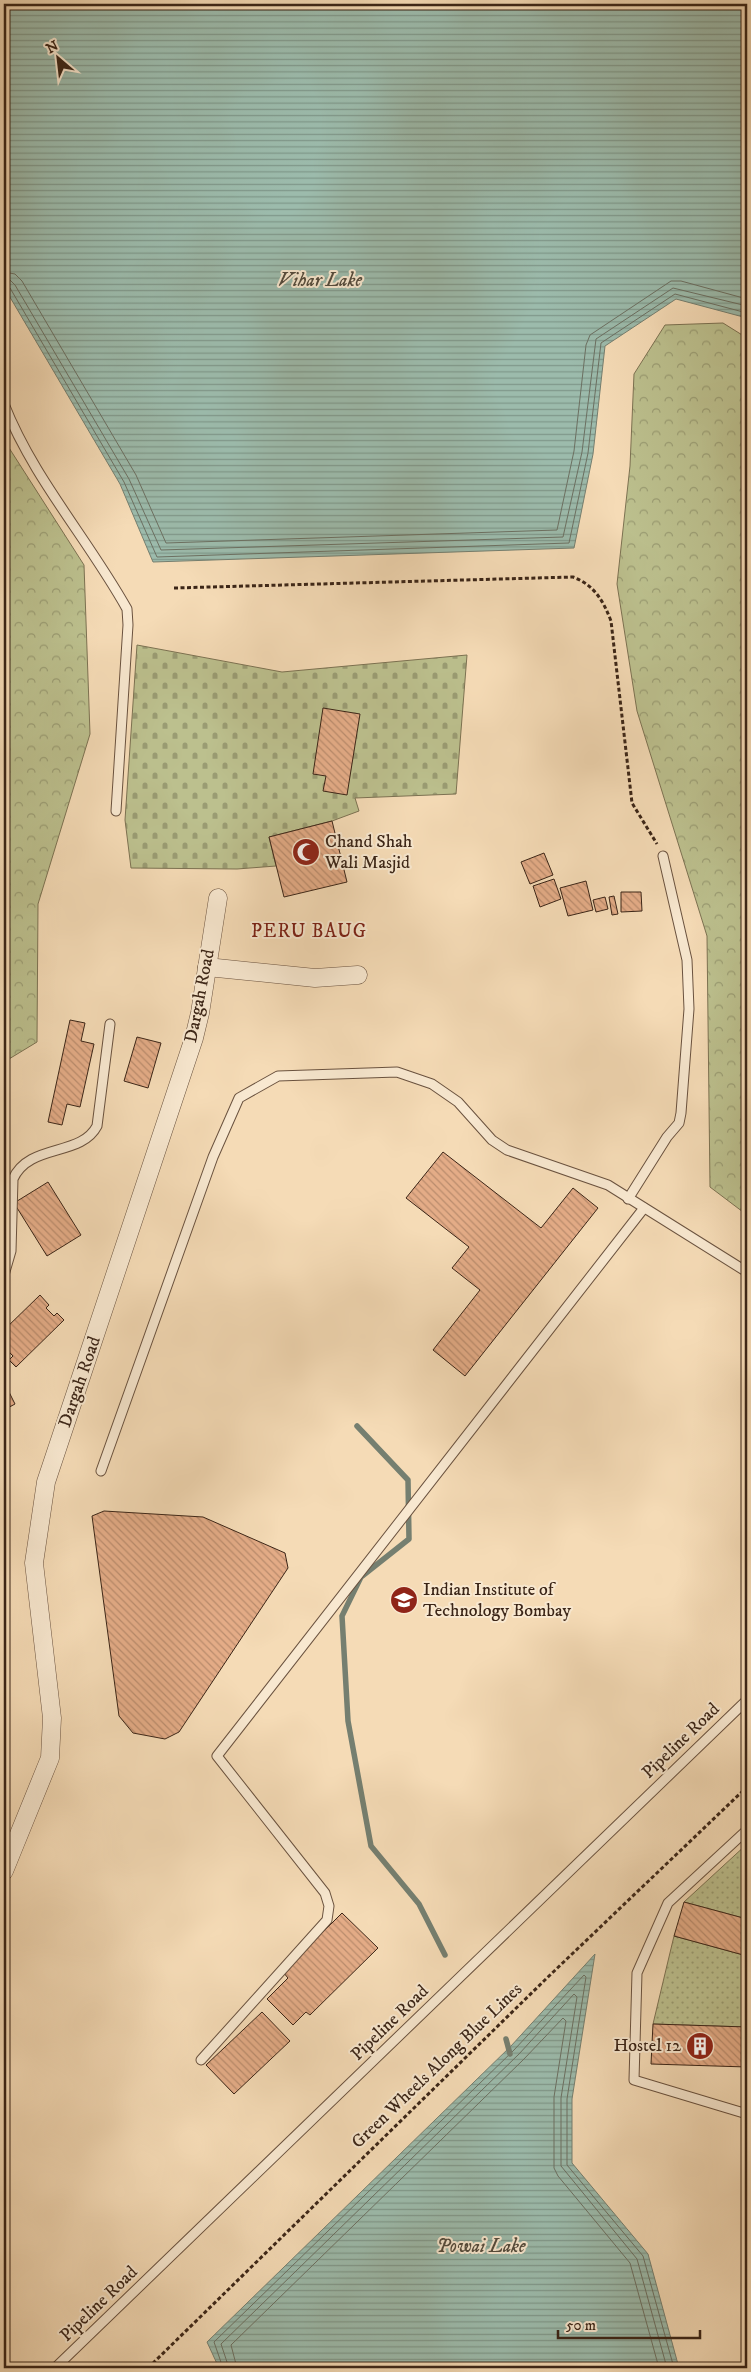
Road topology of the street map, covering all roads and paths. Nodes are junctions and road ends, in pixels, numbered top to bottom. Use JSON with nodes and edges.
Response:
{"nodes":[{"id":1,"x":4,"y":404,"type":"edge"},
{"id":2,"x":174,"y":588,"type":"dead end"},
{"id":3,"x":116,"y":811,"type":"dead end"},
{"id":4,"x":663,"y":856,"type":"joint"},
{"id":5,"x":218,"y":898,"type":"dead end"},
{"id":6,"x":207,"y":967,"type":"junction"},
{"id":7,"x":358,"y":974,"type":"dead end"},
{"id":8,"x":110,"y":1024,"type":"dead end"},
{"id":9,"x":628,"y":1199,"type":"junction"},
{"id":10,"x":644,"y":1208,"type":"junction"},
{"id":11,"x":747,"y":1272,"type":"edge"},
{"id":12,"x":4,"y":1275,"type":"edge"},
{"id":13,"x":101,"y":1471,"type":"dead end"},
{"id":14,"x":747,"y":1700,"type":"edge"},
{"id":15,"x":747,"y":1787,"type":"edge"},
{"id":16,"x":747,"y":1830,"type":"edge"},
{"id":17,"x":4,"y":1871,"type":"edge"},
{"id":18,"x":201,"y":2060,"type":"dead end"},
{"id":19,"x":747,"y":2114,"type":"edge"},
{"id":20,"x":55,"y":2368,"type":"edge"},
{"id":21,"x":148,"y":2368,"type":"edge"}],
"edges":[{"from":1,"to":3,"type":"lane"},
{"from":2,"to":4,"type":"path"},
{"from":4,"to":9,"type":"lane"},
{"from":5,"to":6,"type":"street","name":"Dargah Road"},
{"from":6,"to":7,"type":"street"},
{"from":6,"to":17,"type":"street","name":"Dargah Road"},
{"from":8,"to":12,"type":"lane"},
{"from":9,"to":10,"type":"lane"},
{"from":9,"to":13,"type":"lane"},
{"from":10,"to":11,"type":"lane"},
{"from":10,"to":18,"type":"lane"},
{"from":14,"to":20,"type":"lane","name":"Pipeline Road"},
{"from":15,"to":21,"type":"path","name":"Green Wheels Along Blue Lines"},
{"from":16,"to":19,"type":"lane"}]}
